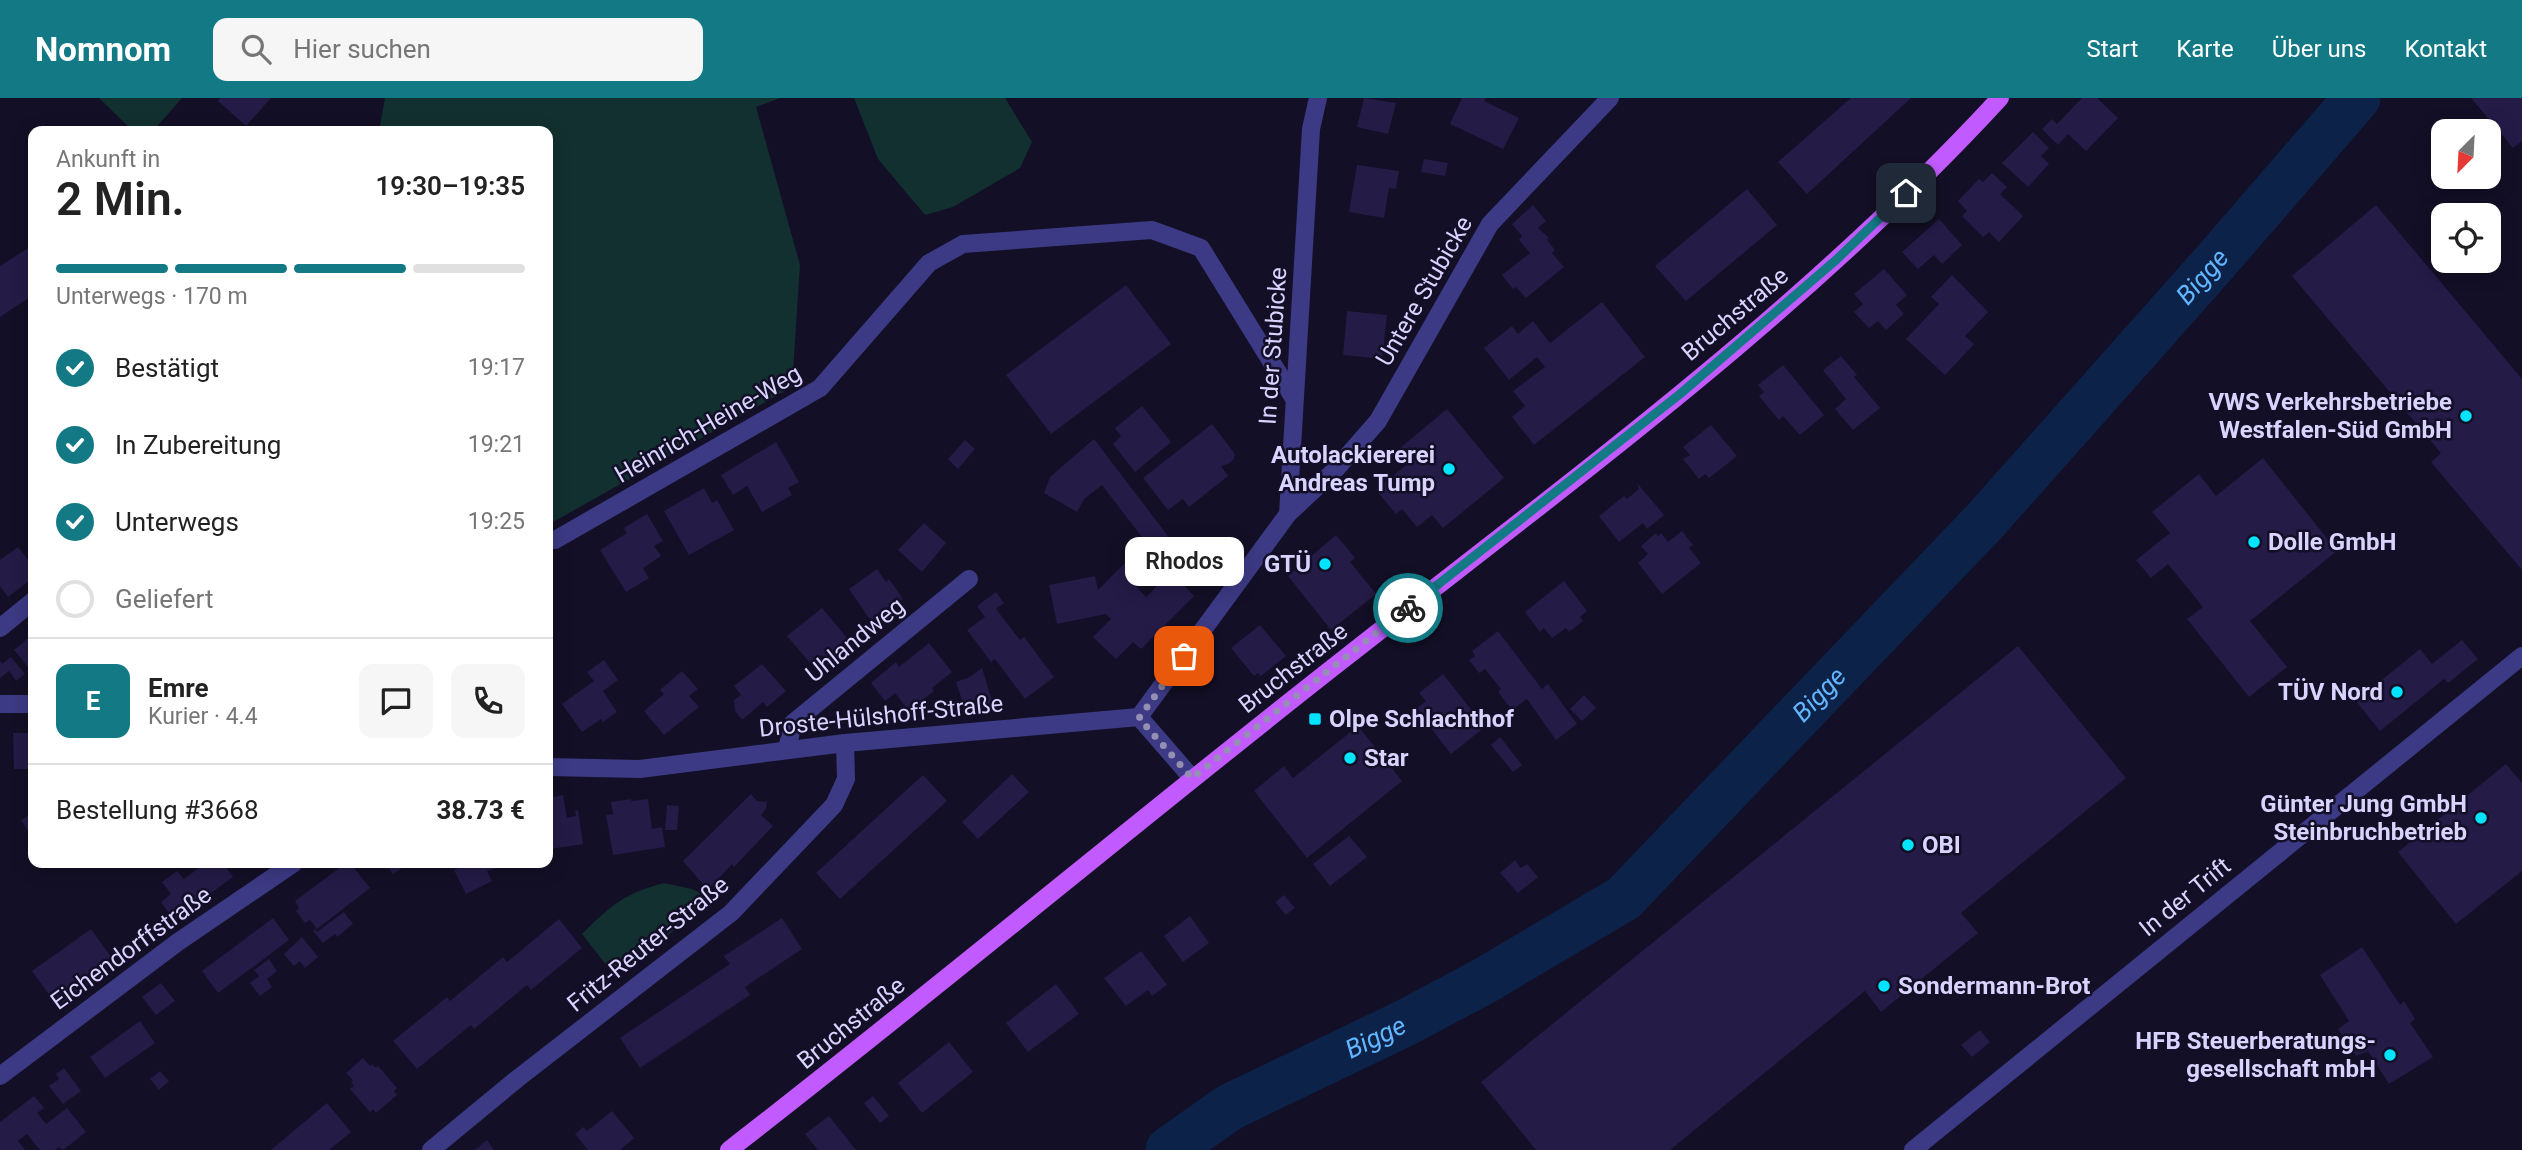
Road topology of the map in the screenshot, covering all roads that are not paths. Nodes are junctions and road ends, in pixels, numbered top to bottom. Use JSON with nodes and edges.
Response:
{"nodes":[{"id":1,"x":1318,"y":98,"type":"edge"},
{"id":2,"x":1610,"y":98,"type":"edge"},
{"id":3,"x":2000,"y":98,"type":"edge"},
{"id":4,"x":1293,"y":397,"type":"junction"},
{"id":5,"x":1288,"y":514,"type":"junction"},
{"id":6,"x":555,"y":540,"type":"dead end"},
{"id":7,"x":969,"y":579,"type":"dead end"},
{"id":8,"x":28,"y":605,"type":"edge"},
{"id":9,"x":0,"y":628,"type":"edge"},
{"id":10,"x":2522,"y":656,"type":"edge"},
{"id":11,"x":0,"y":704,"type":"edge"},
{"id":12,"x":28,"y":704,"type":"edge"},
{"id":13,"x":1139,"y":718,"type":"junction"},
{"id":14,"x":845,"y":743,"type":"junction"},
{"id":15,"x":788,"y":749,"type":"junction"},
{"id":16,"x":553,"y":767,"type":"edge"},
{"id":17,"x":1192,"y":778,"type":"junction"},
{"id":18,"x":287,"y":868,"type":"edge"},
{"id":19,"x":0,"y":1076,"type":"edge"},
{"id":20,"x":431,"y":1150,"type":"edge"},
{"id":21,"x":729,"y":1150,"type":"edge"},
{"id":22,"x":1913,"y":1150,"type":"edge"}],
"edges":[{"from":1,"to":4,"type":"street","name":"In der Stubicke"},
{"from":2,"to":5,"type":"street","name":"Untere Stubicke"},
{"from":3,"to":17,"type":"main road","name":"Bruchstraße"},
{"from":4,"to":5,"type":"street","name":"In der Stubicke"},
{"from":4,"to":6,"type":"street","name":"Heinrich-Heine-Weg"},
{"from":5,"to":13,"type":"street"},
{"from":7,"to":15,"type":"street","name":"Uhlandweg"},
{"from":8,"to":9,"type":"street"},
{"from":10,"to":22,"type":"street","name":"In der Trift"},
{"from":11,"to":12,"type":"street"},
{"from":13,"to":14,"type":"street","name":"Droste-Hülshoff-Straße"},
{"from":13,"to":17,"type":"street"},
{"from":14,"to":15,"type":"street","name":"Droste-Hülshoff-Straße"},
{"from":14,"to":20,"type":"street","name":"Fritz-Reuter-Straße"},
{"from":15,"to":16,"type":"street","name":"Droste-Hülshoff-Straße"},
{"from":17,"to":21,"type":"main road","name":"Bruchstraße"},
{"from":18,"to":19,"type":"street","name":"Eichendorffstraße"}]}
